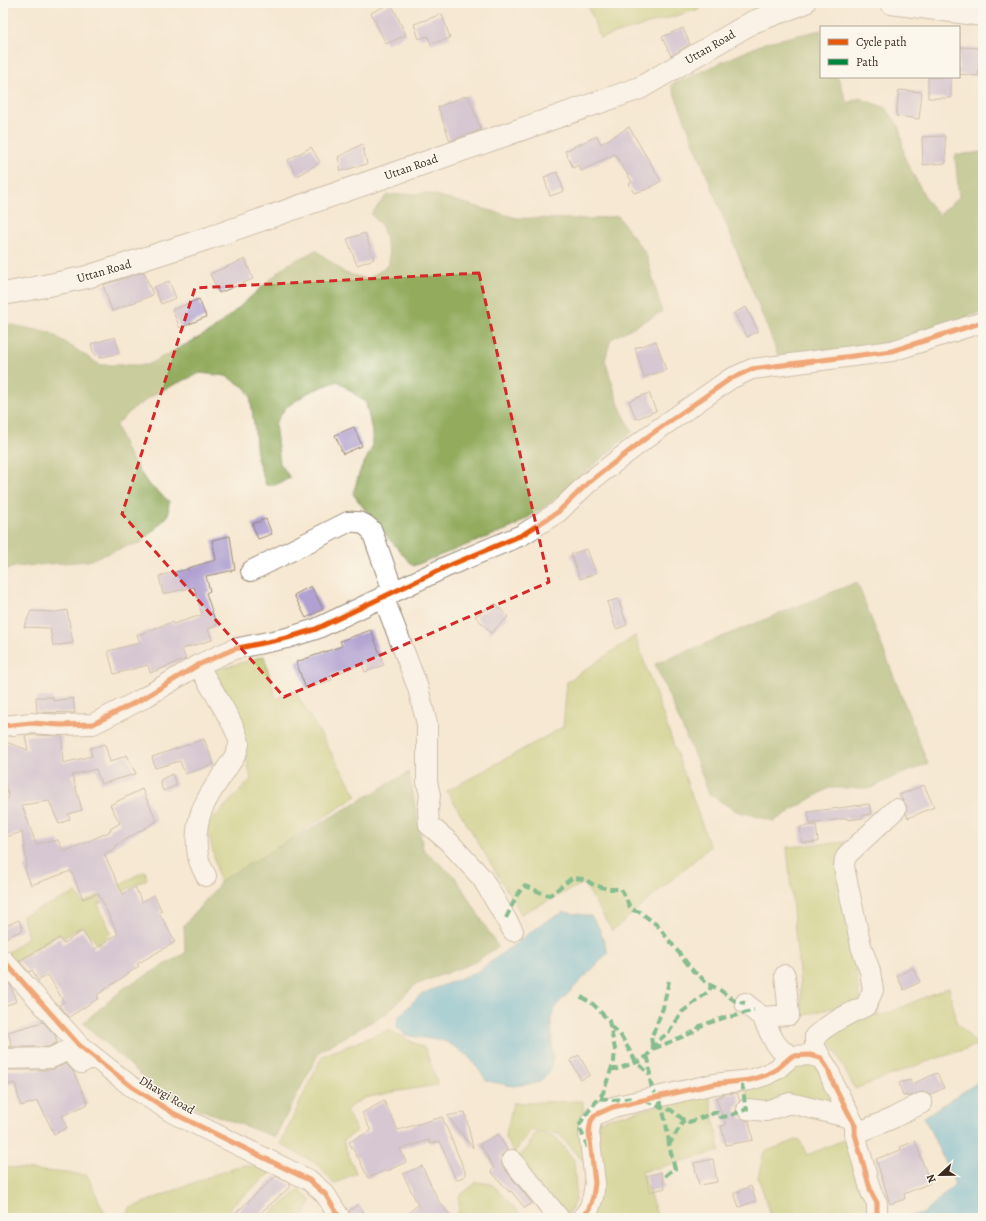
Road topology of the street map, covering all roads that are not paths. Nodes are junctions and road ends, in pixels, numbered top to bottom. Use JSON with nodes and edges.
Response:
{"nodes":[{"id":1,"x":804,"y":3,"type":"edge"},
{"id":2,"x":891,"y":3,"type":"edge"},
{"id":3,"x":983,"y":15,"type":"edge"},
{"id":4,"x":3,"y":294,"type":"edge"},
{"id":5,"x":983,"y":322,"type":"edge"},
{"id":6,"x":251,"y":571,"type":"dead end"},
{"id":7,"x":388,"y":594,"type":"junction"},
{"id":8,"x":198,"y":665,"type":"junction"},
{"id":9,"x":3,"y":726,"type":"edge"},
{"id":10,"x":896,"y":809,"type":"dead end"},
{"id":11,"x":206,"y":876,"type":"dead end"},
{"id":12,"x":513,"y":931,"type":"dead end"},
{"id":13,"x":3,"y":960,"type":"edge"},
{"id":14,"x":785,"y":975,"type":"dead end"},
{"id":15,"x":745,"y":1003,"type":"dead end"},
{"id":16,"x":762,"y":1017,"type":"junction"},
{"id":17,"x":792,"y":1056,"type":"junction"},
{"id":18,"x":94,"y":1058,"type":"junction"},
{"id":19,"x":821,"y":1058,"type":"junction"},
{"id":20,"x":3,"y":1059,"type":"edge"},
{"id":21,"x":922,"y":1103,"type":"dead end"},
{"id":22,"x":747,"y":1109,"type":"dead end"},
{"id":23,"x":853,"y":1126,"type":"junction"},
{"id":24,"x":512,"y":1160,"type":"dead end"},
{"id":25,"x":340,"y":1218,"type":"edge"},
{"id":26,"x":559,"y":1218,"type":"edge"},
{"id":27,"x":582,"y":1218,"type":"edge"},
{"id":28,"x":877,"y":1218,"type":"edge"}],
"edges":[{"from":1,"to":4,"type":"main road","name":"Uttan Road"},
{"from":2,"to":3,"type":"main road"},
{"from":5,"to":7,"type":"street"},
{"from":6,"to":7,"type":"street"},
{"from":7,"to":8,"type":"street"},
{"from":7,"to":12,"type":"street"},
{"from":8,"to":9,"type":"street"},
{"from":8,"to":11,"type":"street"},
{"from":10,"to":19,"type":"street"},
{"from":13,"to":18,"type":"street","name":"Dhavgi Road"},
{"from":14,"to":16,"type":"street"},
{"from":15,"to":16,"type":"street"},
{"from":16,"to":17,"type":"street"},
{"from":17,"to":19,"type":"street"},
{"from":17,"to":27,"type":"street"},
{"from":18,"to":20,"type":"street"},
{"from":18,"to":25,"type":"street","name":"Dhavgi Road"},
{"from":19,"to":23,"type":"street"},
{"from":21,"to":23,"type":"street"},
{"from":22,"to":23,"type":"street"},
{"from":23,"to":28,"type":"street"},
{"from":24,"to":26,"type":"street"}]}
